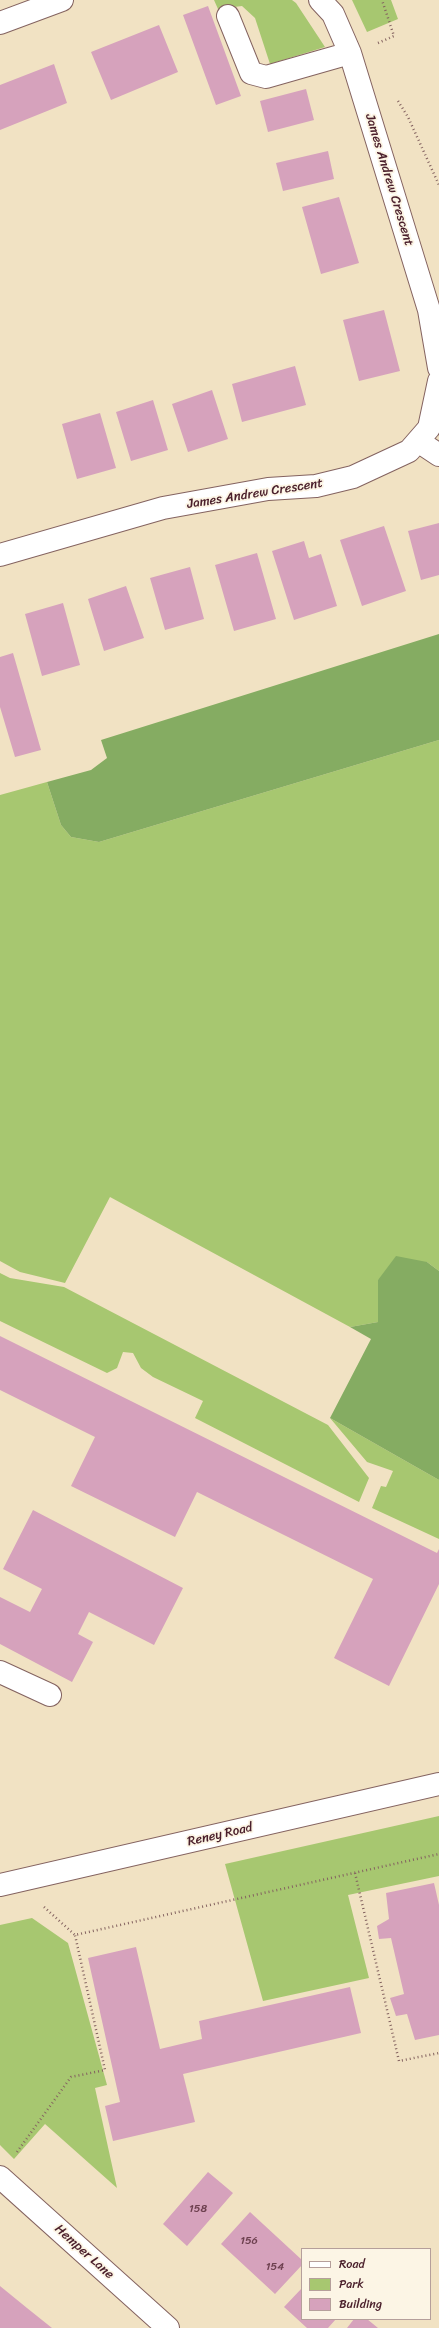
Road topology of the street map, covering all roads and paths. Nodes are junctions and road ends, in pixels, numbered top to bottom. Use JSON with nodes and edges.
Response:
{"nodes":[{"id":1,"x":62,"y":0,"type":"edge"},
{"id":2,"x":320,"y":0,"type":"edge"},
{"id":3,"x":382,"y":0,"type":"edge"},
{"id":4,"x":228,"y":16,"type":"dead end"},
{"id":5,"x":0,"y":22,"type":"edge"},
{"id":6,"x":350,"y":53,"type":"junction"},
{"id":7,"x":397,"y":98,"type":"dead end"},
{"id":8,"x":439,"y":185,"type":"edge"},
{"id":9,"x":439,"y":368,"type":"edge"},
{"id":10,"x":439,"y":381,"type":"edge"},
{"id":11,"x":418,"y":441,"type":"junction"},
{"id":12,"x":439,"y":455,"type":"edge"},
{"id":13,"x":0,"y":555,"type":"edge"},
{"id":14,"x":0,"y":1672,"type":"edge"},
{"id":15,"x":50,"y":1695,"type":"dead end"},
{"id":16,"x":439,"y":1784,"type":"edge"},
{"id":17,"x":439,"y":1854,"type":"edge"},
{"id":18,"x":355,"y":1873,"type":"junction"},
{"id":19,"x":8,"y":1883,"type":"edge"},
{"id":20,"x":75,"y":1935,"type":"junction"},
{"id":21,"x":439,"y":2053,"type":"edge"},
{"id":22,"x":13,"y":2157,"type":"dead end"},
{"id":23,"x":0,"y":2177,"type":"edge"},
{"id":24,"x":168,"y":2328,"type":"edge"}],
"edges":[{"from":1,"to":5,"type":"street"},
{"from":2,"to":6,"type":"street","name":"James Andrew Crescent"},
{"from":3,"to":6,"type":"path"},
{"from":4,"to":6,"type":"street"},
{"from":6,"to":9,"type":"street","name":"James Andrew Crescent"},
{"from":7,"to":8,"type":"path"},
{"from":10,"to":11,"type":"street","name":"James Andrew Crescent"},
{"from":11,"to":12,"type":"street"},
{"from":11,"to":13,"type":"street","name":"James Andrew Crescent"},
{"from":14,"to":15,"type":"street"},
{"from":16,"to":19,"type":"street","name":"Reney Road"},
{"from":17,"to":18,"type":"path"},
{"from":18,"to":20,"type":"path"},
{"from":18,"to":21,"type":"path"},
{"from":19,"to":20,"type":"path"},
{"from":20,"to":22,"type":"path"},
{"from":23,"to":24,"type":"street","name":"Hemper Lane"}]}
